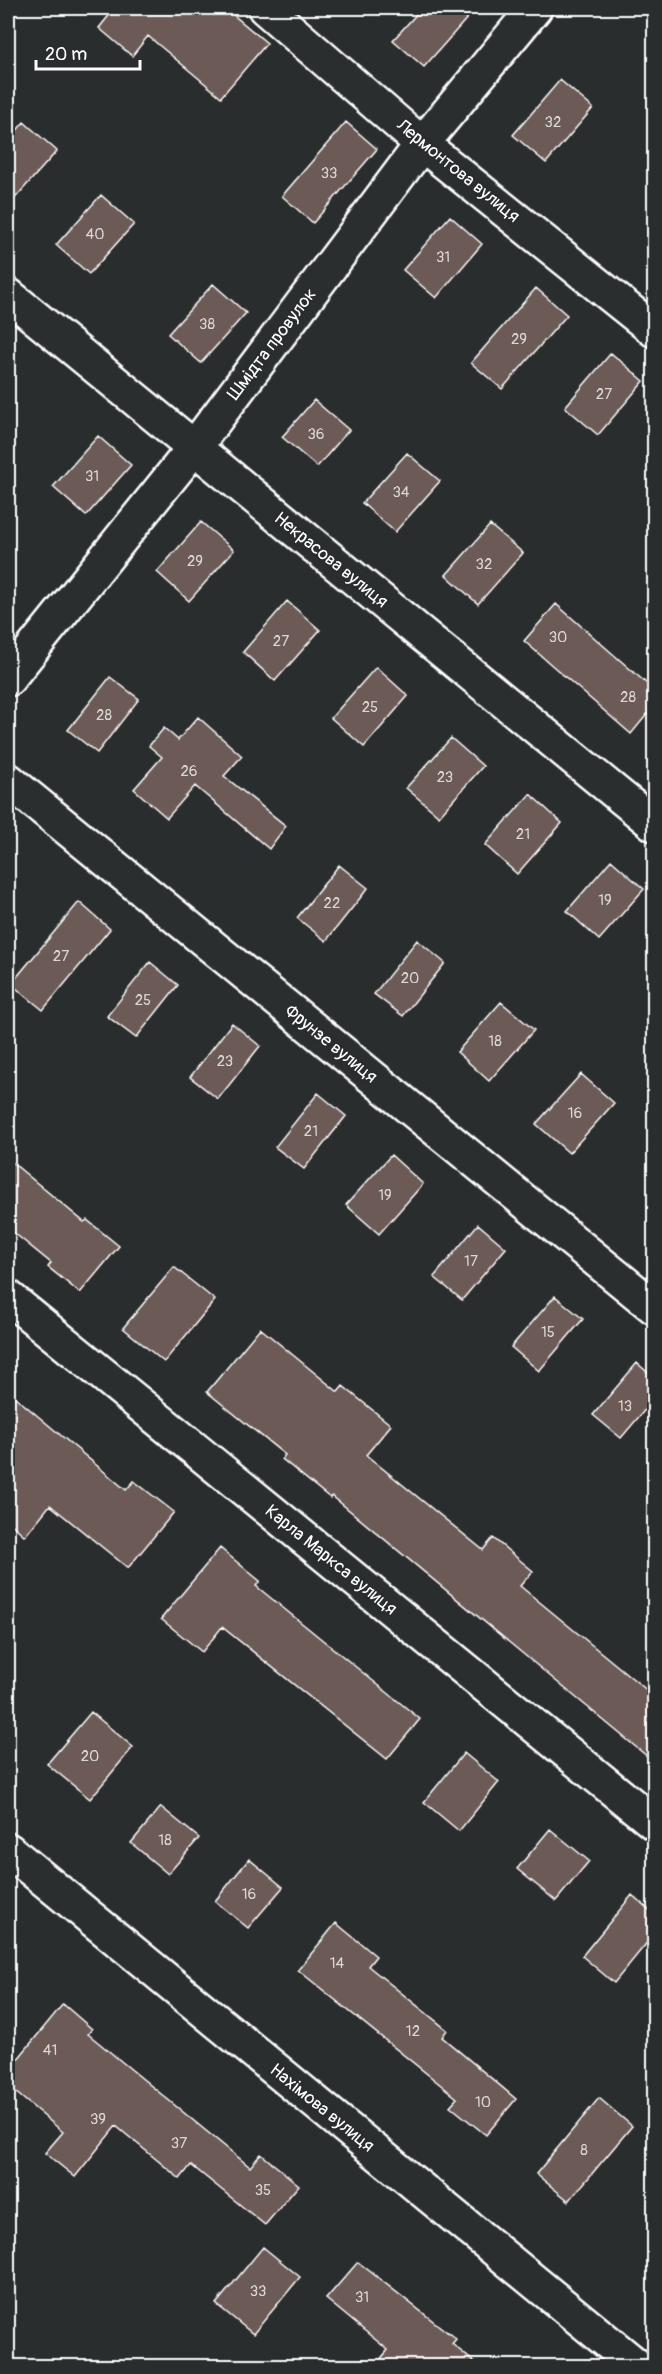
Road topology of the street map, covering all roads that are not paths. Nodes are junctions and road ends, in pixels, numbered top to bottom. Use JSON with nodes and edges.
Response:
{"nodes":[{"id":1,"x":265,"y":8,"type":"edge"},
{"id":2,"x":535,"y":8,"type":"edge"},
{"id":3,"x":422,"y":144,"type":"junction"},
{"id":4,"x":8,"y":295,"type":"edge"},
{"id":5,"x":654,"y":330,"type":"edge"},
{"id":6,"x":194,"y":448,"type":"junction"},
{"id":7,"x":8,"y":679,"type":"edge"},
{"id":8,"x":8,"y":780,"type":"edge"},
{"id":9,"x":654,"y":824,"type":"edge"},
{"id":10,"x":8,"y":1297,"type":"edge"},
{"id":11,"x":654,"y":1307,"type":"edge"},
{"id":12,"x":654,"y":1823,"type":"edge"},
{"id":13,"x":8,"y":1850,"type":"edge"},
{"id":14,"x":637,"y":2367,"type":"edge"}],
"edges":[{"from":1,"to":3,"type":"street","name":"Лермонтова вулиця"},
{"from":2,"to":3,"type":"street","name":"Шмідта провулок"},
{"from":3,"to":5,"type":"street","name":"Лермонтова вулиця"},
{"from":3,"to":6,"type":"street","name":"Шмідта провулок"},
{"from":4,"to":6,"type":"street","name":"Некрасова вулиця"},
{"from":6,"to":7,"type":"street","name":"Шмідта провулок"},
{"from":6,"to":9,"type":"street","name":"Некрасова вулиця"},
{"from":8,"to":11,"type":"street","name":"Фрунзе вулиця"},
{"from":10,"to":12,"type":"street","name":"Карла Маркса вулиця"},
{"from":13,"to":14,"type":"street","name":"Нахімова вулиця"}]}
